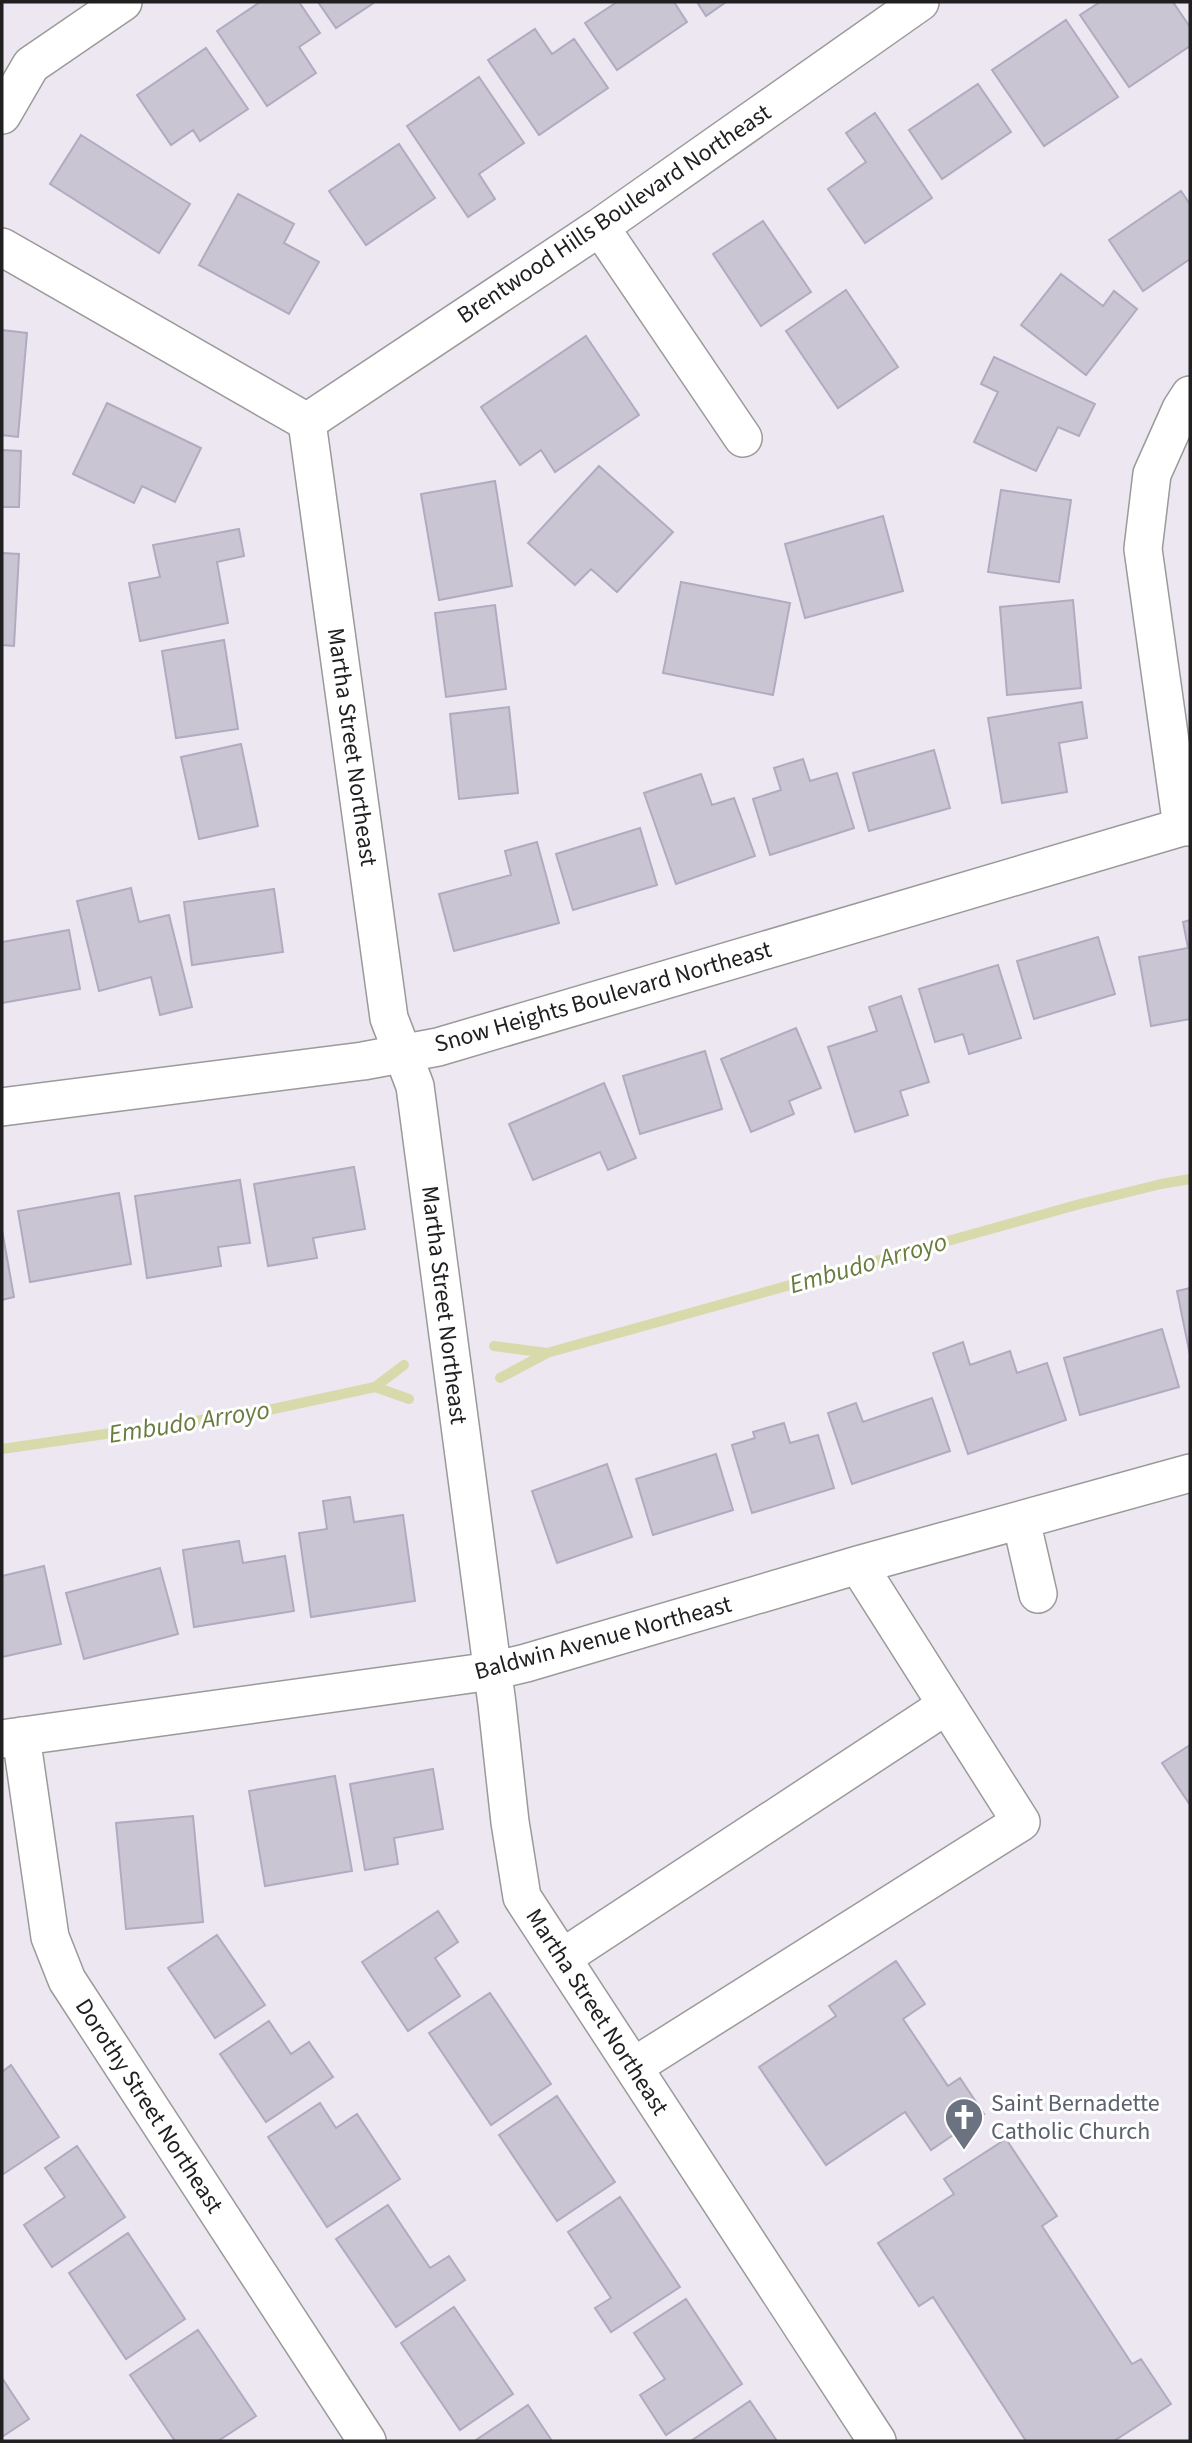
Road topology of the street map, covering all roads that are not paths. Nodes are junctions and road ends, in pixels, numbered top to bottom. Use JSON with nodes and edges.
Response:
{"nodes":[{"id":1,"x":122,"y":2,"type":"edge"},
{"id":2,"x":920,"y":2,"type":"edge"},
{"id":3,"x":2,"y":115,"type":"edge"},
{"id":4,"x":600,"y":227,"type":"junction"},
{"id":5,"x":2,"y":247,"type":"edge"},
{"id":6,"x":1190,"y":395,"type":"edge"},
{"id":7,"x":307,"y":422,"type":"junction"},
{"id":8,"x":743,"y":438,"type":"dead end"},
{"id":9,"x":1186,"y":827,"type":"edge"},
{"id":10,"x":403,"y":1055,"type":"junction"},
{"id":11,"x":2,"y":1107,"type":"edge"},
{"id":12,"x":1190,"y":1473,"type":"edge"},
{"id":13,"x":1021,"y":1520,"type":"junction"},
{"id":14,"x":858,"y":1565,"type":"junction"},
{"id":15,"x":1038,"y":1594,"type":"dead end"},
{"id":16,"x":492,"y":1671,"type":"junction"},
{"id":17,"x":947,"y":1705,"type":"junction"},
{"id":18,"x":12,"y":1738,"type":"edge"},
{"id":19,"x":562,"y":1958,"type":"junction"},
{"id":20,"x":633,"y":2067,"type":"junction"},
{"id":21,"x":367,"y":2441,"type":"edge"},
{"id":22,"x":877,"y":2441,"type":"edge"}],
"edges":[{"from":1,"to":3,"type":"street"},
{"from":2,"to":4,"type":"street","name":"Brentwood Hills Boulevard Northeast"},
{"from":4,"to":7,"type":"street","name":"Brentwood Hills Boulevard Northeast"},
{"from":4,"to":8,"type":"street"},
{"from":5,"to":7,"type":"street"},
{"from":6,"to":9,"type":"street"},
{"from":7,"to":10,"type":"street","name":"Martha Street Northeast"},
{"from":9,"to":10,"type":"street","name":"Snow Heights Boulevard Northeast"},
{"from":10,"to":11,"type":"street","name":"Snow Heights Boulevard Northeast"},
{"from":10,"to":16,"type":"street","name":"Martha Street Northeast"},
{"from":12,"to":13,"type":"street","name":"Baldwin Avenue Northeast"},
{"from":13,"to":14,"type":"street","name":"Baldwin Avenue Northeast"},
{"from":13,"to":15,"type":"street"},
{"from":14,"to":16,"type":"street","name":"Baldwin Avenue Northeast"},
{"from":14,"to":17,"type":"street"},
{"from":16,"to":18,"type":"street","name":"Baldwin Avenue Northeast"},
{"from":16,"to":19,"type":"street","name":"Martha Street Northeast"},
{"from":17,"to":19,"type":"street"},
{"from":17,"to":20,"type":"street"},
{"from":18,"to":21,"type":"street","name":"Dorothy Street Northeast"},
{"from":19,"to":20,"type":"street","name":"Martha Street Northeast"},
{"from":20,"to":22,"type":"street","name":"Martha Street Northeast"}]}
